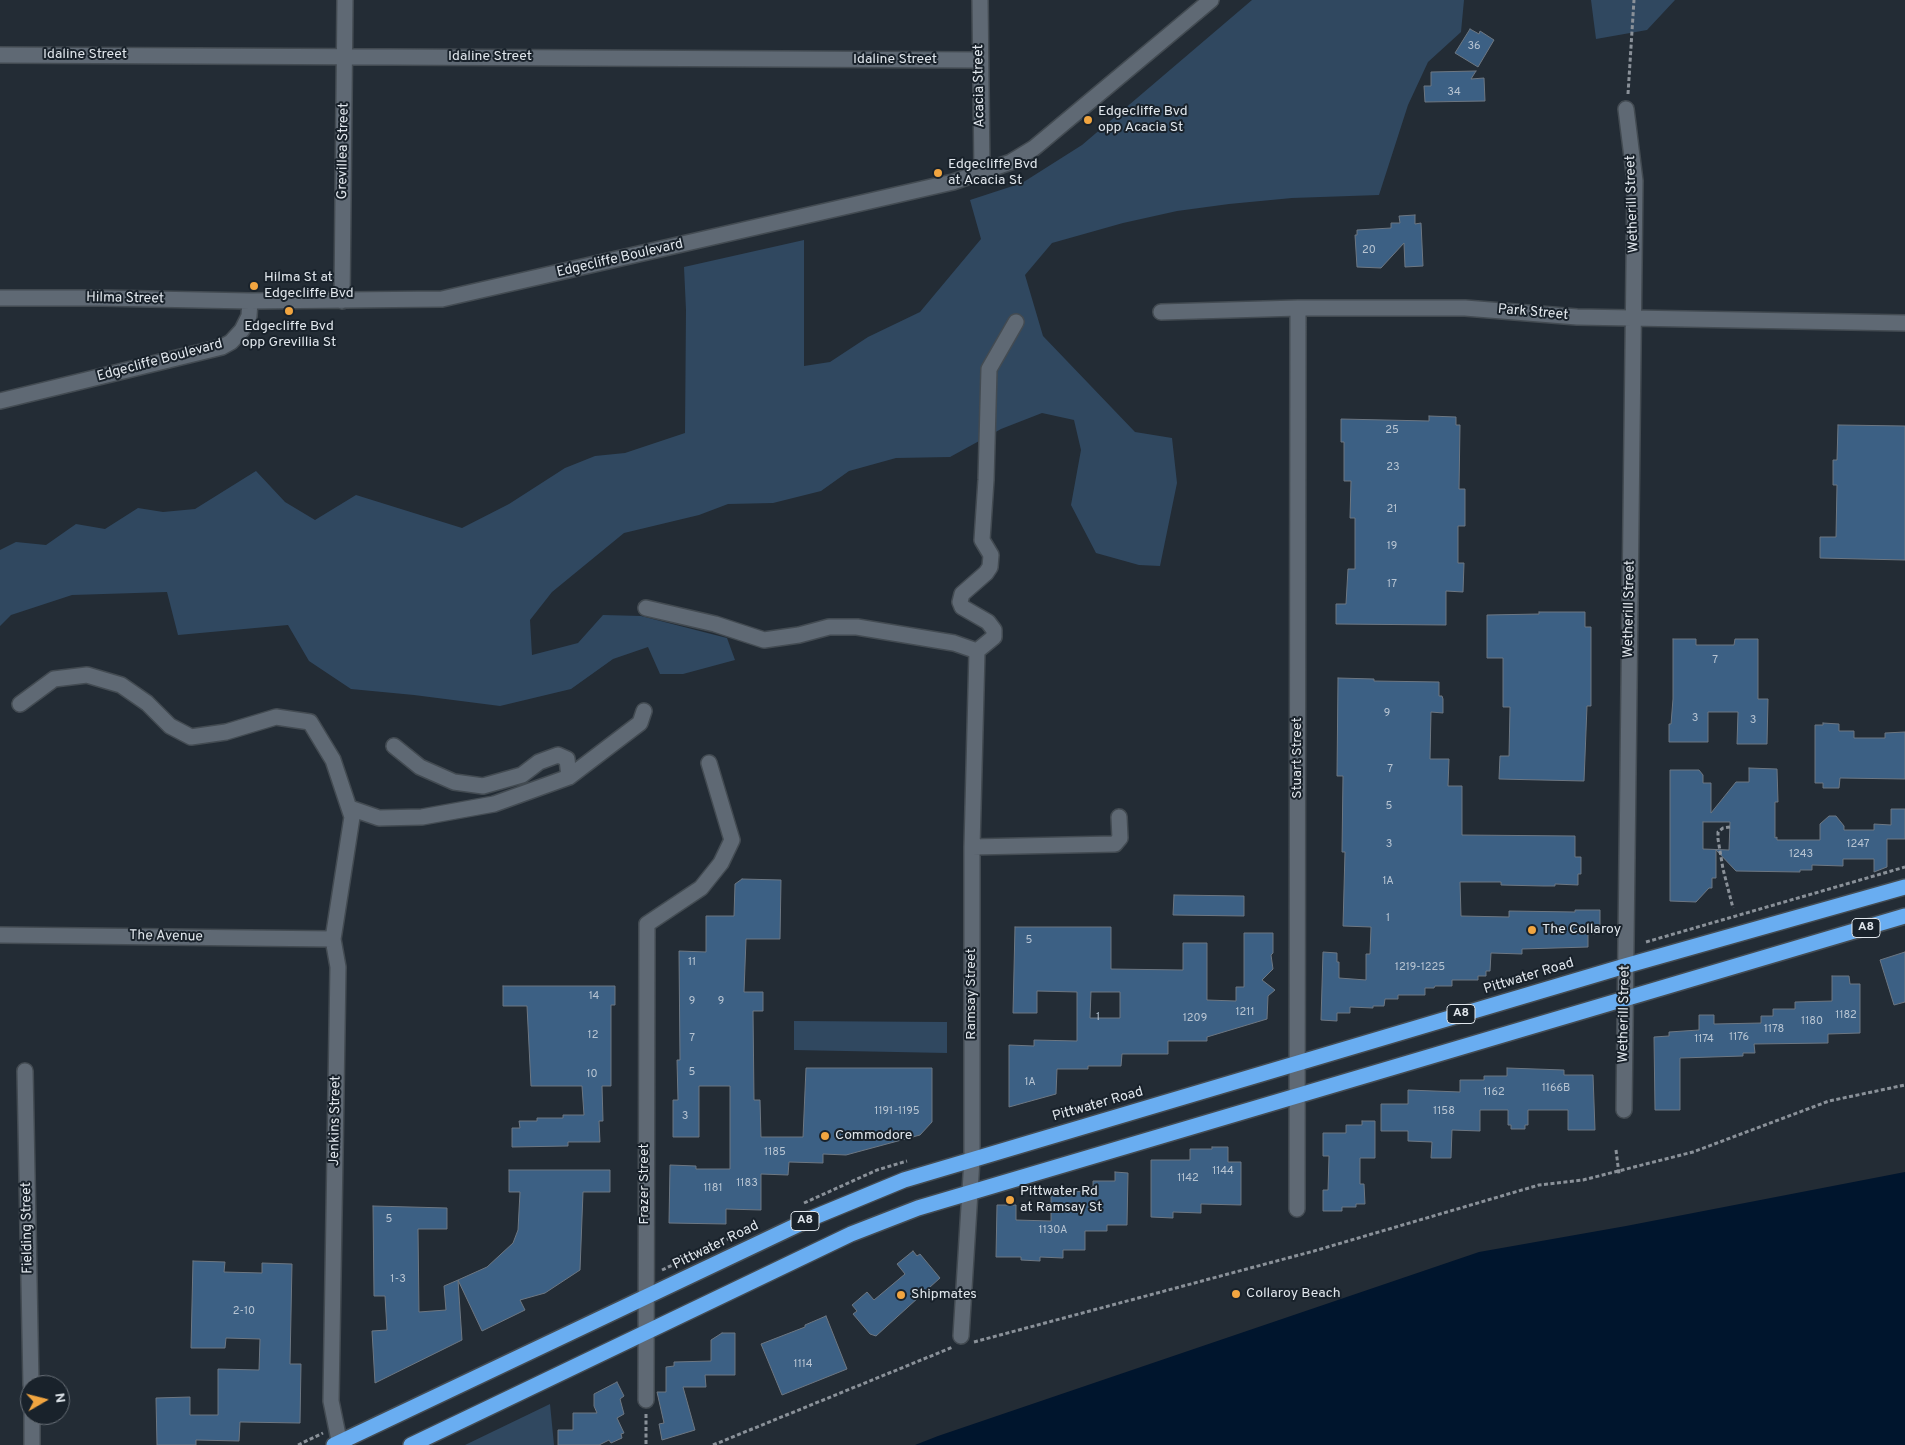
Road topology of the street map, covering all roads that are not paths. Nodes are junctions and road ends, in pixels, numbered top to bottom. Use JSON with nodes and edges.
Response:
{"nodes":[{"id":1,"x":345,"y":0,"type":"edge"},
{"id":2,"x":980,"y":0,"type":"edge"},
{"id":3,"x":1212,"y":0,"type":"edge"},
{"id":4,"x":0,"y":55,"type":"edge"},
{"id":5,"x":345,"y":56,"type":"junction"},
{"id":6,"x":979,"y":60,"type":"junction"},
{"id":7,"x":1626,"y":109,"type":"road end"},
{"id":8,"x":982,"y":173,"type":"junction"},
{"id":9,"x":0,"y":298,"type":"edge"},
{"id":10,"x":250,"y":301,"type":"junction"},
{"id":11,"x":342,"y":301,"type":"junction"},
{"id":12,"x":1298,"y":308,"type":"junction"},
{"id":13,"x":1161,"y":312,"type":"dead end"},
{"id":14,"x":1634,"y":318,"type":"junction"},
{"id":15,"x":1016,"y":322,"type":"dead end"},
{"id":16,"x":1905,"y":323,"type":"edge"},
{"id":17,"x":0,"y":401,"type":"edge"},
{"id":18,"x":646,"y":608,"type":"dead end"},
{"id":19,"x":977,"y":651,"type":"junction"},
{"id":20,"x":20,"y":704,"type":"dead end"},
{"id":21,"x":644,"y":711,"type":"dead end"},
{"id":22,"x":394,"y":746,"type":"dead end"},
{"id":23,"x":709,"y":763,"type":"dead end"},
{"id":24,"x":569,"y":777,"type":"junction"},
{"id":25,"x":348,"y":804,"type":"junction"},
{"id":26,"x":1119,"y":816,"type":"dead end"},
{"id":27,"x":972,"y":847,"type":"junction"},
{"id":28,"x":1905,"y":887,"type":"edge"},
{"id":29,"x":1905,"y":916,"type":"edge"},
{"id":30,"x":0,"y":935,"type":"edge"},
{"id":31,"x":333,"y":939,"type":"junction"},
{"id":32,"x":1625,"y":966,"type":"junction"},
{"id":33,"x":1625,"y":999,"type":"junction"},
{"id":34,"x":1297,"y":1063,"type":"junction"},
{"id":35,"x":25,"y":1071,"type":"dead end"},
{"id":36,"x":1298,"y":1095,"type":"junction"},
{"id":37,"x":1624,"y":1110,"type":"dead end"},
{"id":38,"x":972,"y":1159,"type":"junction"},
{"id":39,"x":971,"y":1191,"type":"junction"},
{"id":40,"x":1297,"y":1209,"type":"dead end"},
{"id":41,"x":645,"y":1298,"type":"junction"},
{"id":42,"x":645,"y":1333,"type":"junction"},
{"id":43,"x":962,"y":1336,"type":"road end"},
{"id":44,"x":31,"y":1375,"type":"edge"},
{"id":45,"x":646,"y":1400,"type":"road end"},
{"id":46,"x":32,"y":1425,"type":"edge"},
{"id":47,"x":338,"y":1444,"type":"edge"},
{"id":48,"x":32,"y":1445,"type":"edge"},
{"id":49,"x":411,"y":1445,"type":"edge"}],
"edges":[{"from":1,"to":5,"type":"street","name":"Grevillea Street"},
{"from":2,"to":6,"type":"street","name":"Acacia Street"},
{"from":3,"to":8,"type":"street","name":"Edgecliffe Boulevard"},
{"from":4,"to":5,"type":"street","name":"Idaline Street"},
{"from":5,"to":6,"type":"street","name":"Idaline Street"},
{"from":5,"to":11,"type":"street","name":"Grevillea Street"},
{"from":6,"to":8,"type":"street","name":"Acacia Street"},
{"from":7,"to":14,"type":"street","name":"Wetherill Street"},
{"from":8,"to":11,"type":"street","name":"Edgecliffe Boulevard"},
{"from":9,"to":10,"type":"street","name":"Hilma Street"},
{"from":10,"to":11,"type":"street","name":"Edgecliffe Boulevard"},
{"from":10,"to":17,"type":"street","name":"Edgecliffe Boulevard"},
{"from":12,"to":13,"type":"street","name":"Park Street"},
{"from":12,"to":14,"type":"street","name":"Park Street"},
{"from":12,"to":34,"type":"street","name":"Stuart Street"},
{"from":14,"to":16,"type":"street","name":"Park Street"},
{"from":14,"to":32,"type":"street","name":"Wetherill Street"},
{"from":15,"to":19,"type":"street"},
{"from":18,"to":19,"type":"street"},
{"from":19,"to":27,"type":"street","name":"Ramsay Street"},
{"from":20,"to":25,"type":"street","name":"Jenkins Street"},
{"from":21,"to":24,"type":"street"},
{"from":22,"to":24,"type":"street"},
{"from":23,"to":41,"type":"street","name":"Frazer Street"},
{"from":24,"to":25,"type":"street"},
{"from":25,"to":31,"type":"street","name":"Jenkins Street"},
{"from":26,"to":27,"type":"street"},
{"from":27,"to":38,"type":"street","name":"Ramsay Street"},
{"from":28,"to":32,"type":"highway","name":"Pittwater Road","number":"A8"},
{"from":29,"to":33,"type":"highway","number":"A8"},
{"from":30,"to":31,"type":"street","name":"The Avenue"},
{"from":31,"to":47,"type":"street","name":"Jenkins Street"},
{"from":32,"to":33,"type":"street","name":"Wetherill Street"},
{"from":32,"to":34,"type":"highway","name":"Pittwater Road","number":"A8"},
{"from":33,"to":36,"type":"highway","number":"A8"},
{"from":33,"to":37,"type":"street","name":"Wetherill Street"},
{"from":34,"to":36,"type":"street","name":"Stuart Street"},
{"from":34,"to":38,"type":"highway","name":"Pittwater Road","number":"A8"},
{"from":35,"to":44,"type":"street","name":"Fielding Street"},
{"from":36,"to":39,"type":"highway","number":"A8"},
{"from":36,"to":40,"type":"street","name":"Stuart Street"},
{"from":38,"to":39,"type":"street","name":"Ramsay Street"},
{"from":38,"to":41,"type":"highway","name":"Pittwater Road","number":"A8"},
{"from":39,"to":42,"type":"highway","number":"A8"},
{"from":39,"to":43,"type":"street","name":"Ramsay Street"},
{"from":41,"to":42,"type":"street","name":"Frazer Street"},
{"from":41,"to":47,"type":"highway","name":"Pittwater Road","number":"A8"},
{"from":42,"to":45,"type":"street","name":"Frazer Street"},
{"from":42,"to":49,"type":"highway","number":"A8"},
{"from":46,"to":48,"type":"street"}]}
